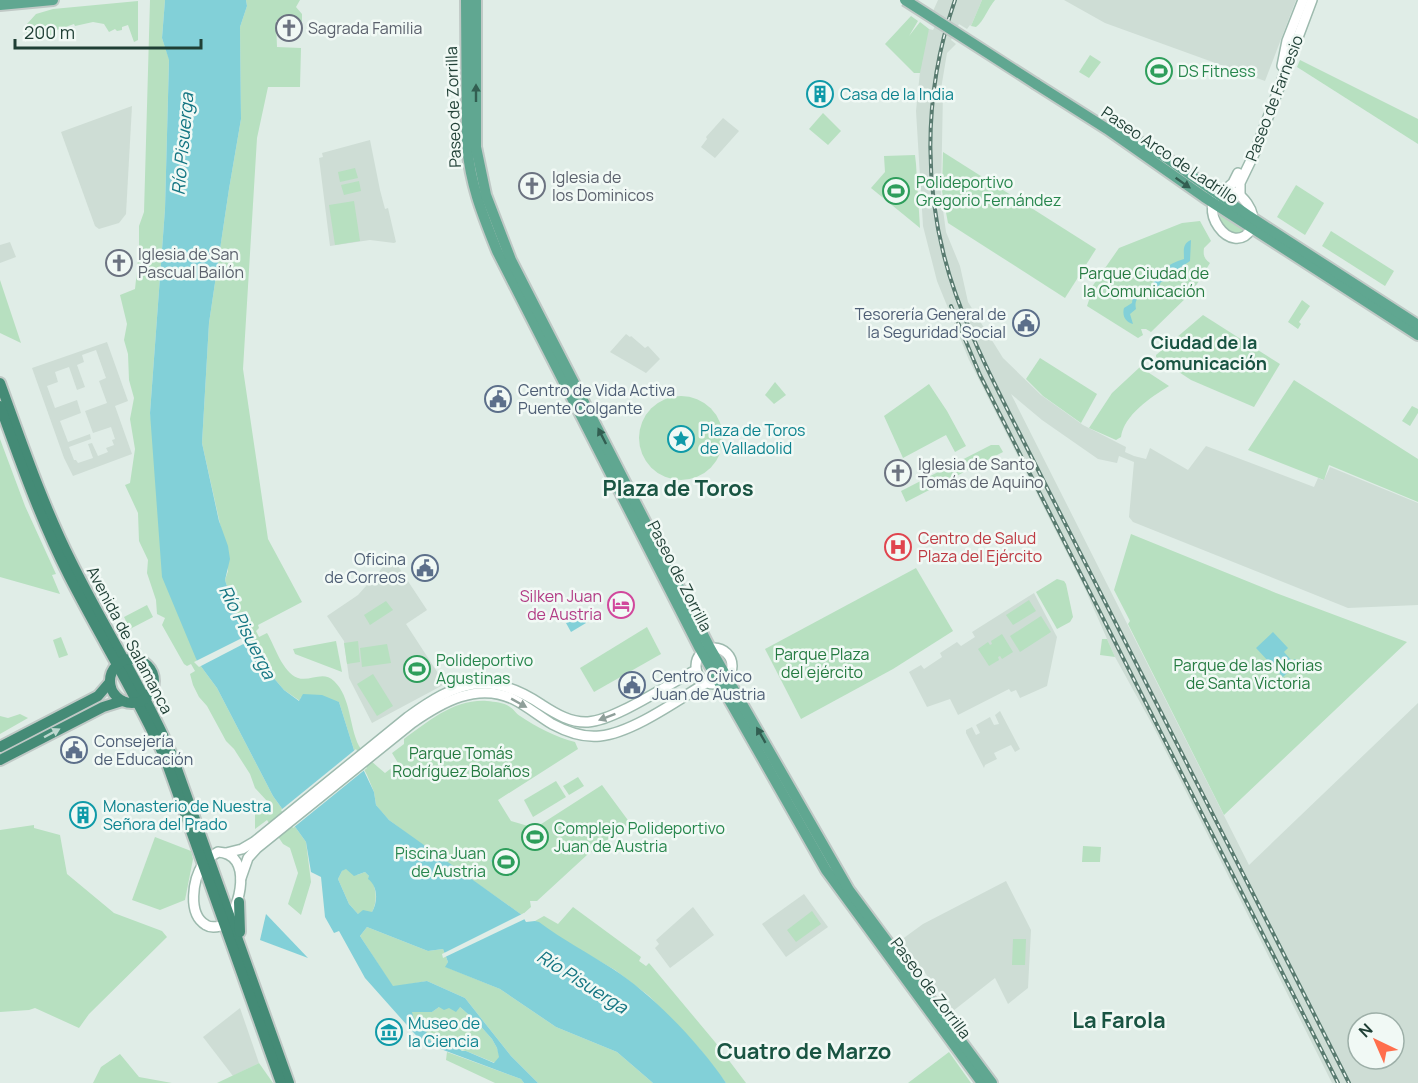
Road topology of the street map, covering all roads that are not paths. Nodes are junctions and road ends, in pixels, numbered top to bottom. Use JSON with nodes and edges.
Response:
{"nodes":[{"id":1,"x":53,"y":0,"type":"edge"},
{"id":2,"x":466,"y":0,"type":"edge"},
{"id":3,"x":476,"y":0,"type":"edge"},
{"id":4,"x":905,"y":0,"type":"edge"},
{"id":5,"x":915,"y":0,"type":"edge"},
{"id":6,"x":1303,"y":0,"type":"edge"},
{"id":7,"x":1312,"y":0,"type":"edge"},
{"id":8,"x":0,"y":5,"type":"edge"},
{"id":9,"x":1038,"y":82,"type":"junction"},
{"id":10,"x":1219,"y":196,"type":"junction"},
{"id":11,"x":1240,"y":196,"type":"junction"},
{"id":12,"x":1253,"y":224,"type":"junction"},
{"id":13,"x":1418,"y":325,"type":"edge"},
{"id":14,"x":1418,"y":335,"type":"edge"},
{"id":15,"x":0,"y":383,"type":"edge"},
{"id":16,"x":0,"y":406,"type":"edge"},
{"id":17,"x":706,"y":650,"type":"junction"},
{"id":18,"x":116,"y":670,"type":"junction"},
{"id":19,"x":696,"y":670,"type":"junction"},
{"id":20,"x":724,"y":681,"type":"junction"},
{"id":21,"x":706,"y":684,"type":"junction"},
{"id":22,"x":122,"y":701,"type":"junction"},
{"id":23,"x":142,"y":701,"type":"junction"},
{"id":24,"x":390,"y":736,"type":"junction"},
{"id":25,"x":0,"y":747,"type":"edge"},
{"id":26,"x":0,"y":760,"type":"edge"},
{"id":27,"x":260,"y":841,"type":"junction"},
{"id":28,"x":226,"y":853,"type":"junction"},
{"id":29,"x":206,"y":860,"type":"junction"},
{"id":30,"x":241,"y":878,"type":"junction"},
{"id":31,"x":238,"y":902,"type":"junction"},
{"id":32,"x":228,"y":921,"type":"junction"},
{"id":33,"x":242,"y":947,"type":"junction"},
{"id":34,"x":281,"y":1083,"type":"edge"},
{"id":35,"x":290,"y":1083,"type":"edge"},
{"id":36,"x":982,"y":1083,"type":"edge"},
{"id":37,"x":992,"y":1083,"type":"edge"}],
"edges":[{"from":1,"to":8,"type":"main road"},
{"from":2,"to":17,"type":"main road","name":"Paseo de Zorrilla"},
{"from":17,"to":3,"type":"main road","name":"Paseo de Zorrilla","one_way":true},
{"from":4,"to":9,"type":"main road","name":"Paseo Arco de Ladrillo","bridge":true},
{"from":5,"to":9,"type":"main road","name":"Paseo Arco de Ladrillo"},
{"from":6,"to":10,"type":"main road","name":"Paseo de Farnesio"},
{"from":7,"to":11,"type":"main road","name":"Paseo de Farnesio"},
{"from":9,"to":10,"type":"main road","name":"Paseo Arco de Ladrillo"},
{"from":10,"to":11,"type":"main road"},
{"from":10,"to":12,"type":"main road","name":"Paseo Arco de Ladrillo"},
{"from":10,"to":12,"type":"main road"},
{"from":11,"to":12,"type":"main road"},
{"from":12,"to":13,"type":"main road","name":"Paseo Arco de Ladrillo"},
{"from":12,"to":14,"type":"main road","name":"Paseo Arco de Ladrillo"},
{"from":15,"to":18,"type":"highway","name":"Avenida de Salamanca"},
{"from":16,"to":18,"type":"highway","name":"Avenida de Salamanca"},
{"from":17,"to":19,"type":"main road"},
{"from":17,"to":20,"type":"main road","name":"Paseo de Zorrilla"},
{"from":18,"to":22,"type":"highway"},
{"from":18,"to":23,"type":"highway","name":"Avenida de Salamanca"},
{"from":18,"to":23,"type":"highway"},
{"from":18,"to":25,"type":"highway"},
{"from":19,"to":21,"type":"main road"},
{"from":19,"to":24,"type":"main road","one_way":true},
{"from":20,"to":21,"type":"main road"},
{"from":20,"to":36,"type":"main road","name":"Paseo de Zorrilla"},
{"from":37,"to":20,"type":"main road","name":"Paseo de Zorrilla","one_way":true},
{"from":24,"to":21,"type":"main road","one_way":true},
{"from":22,"to":23,"type":"highway"},
{"from":26,"to":22,"type":"highway","one_way":true},
{"from":23,"to":29,"type":"highway","name":"Avenida de Salamanca"},
{"from":24,"to":27,"type":"main road"},
{"from":27,"to":28,"type":"main road"},
{"from":27,"to":30,"type":"main road"},
{"from":28,"to":29,"type":"main road"},
{"from":28,"to":30,"type":"main road"},
{"from":29,"to":32,"type":"highway","name":"Avenida de Salamanca"},
{"from":29,"to":32,"type":"main road"},
{"from":30,"to":31,"type":"main road"},
{"from":31,"to":32,"type":"main road"},
{"from":31,"to":33,"type":"highway"},
{"from":32,"to":33,"type":"highway","name":"Avenida de Salamanca"},
{"from":32,"to":34,"type":"highway","name":"Avenida de Salamanca"},
{"from":33,"to":35,"type":"highway","name":"Avenida de Salamanca"}]}
